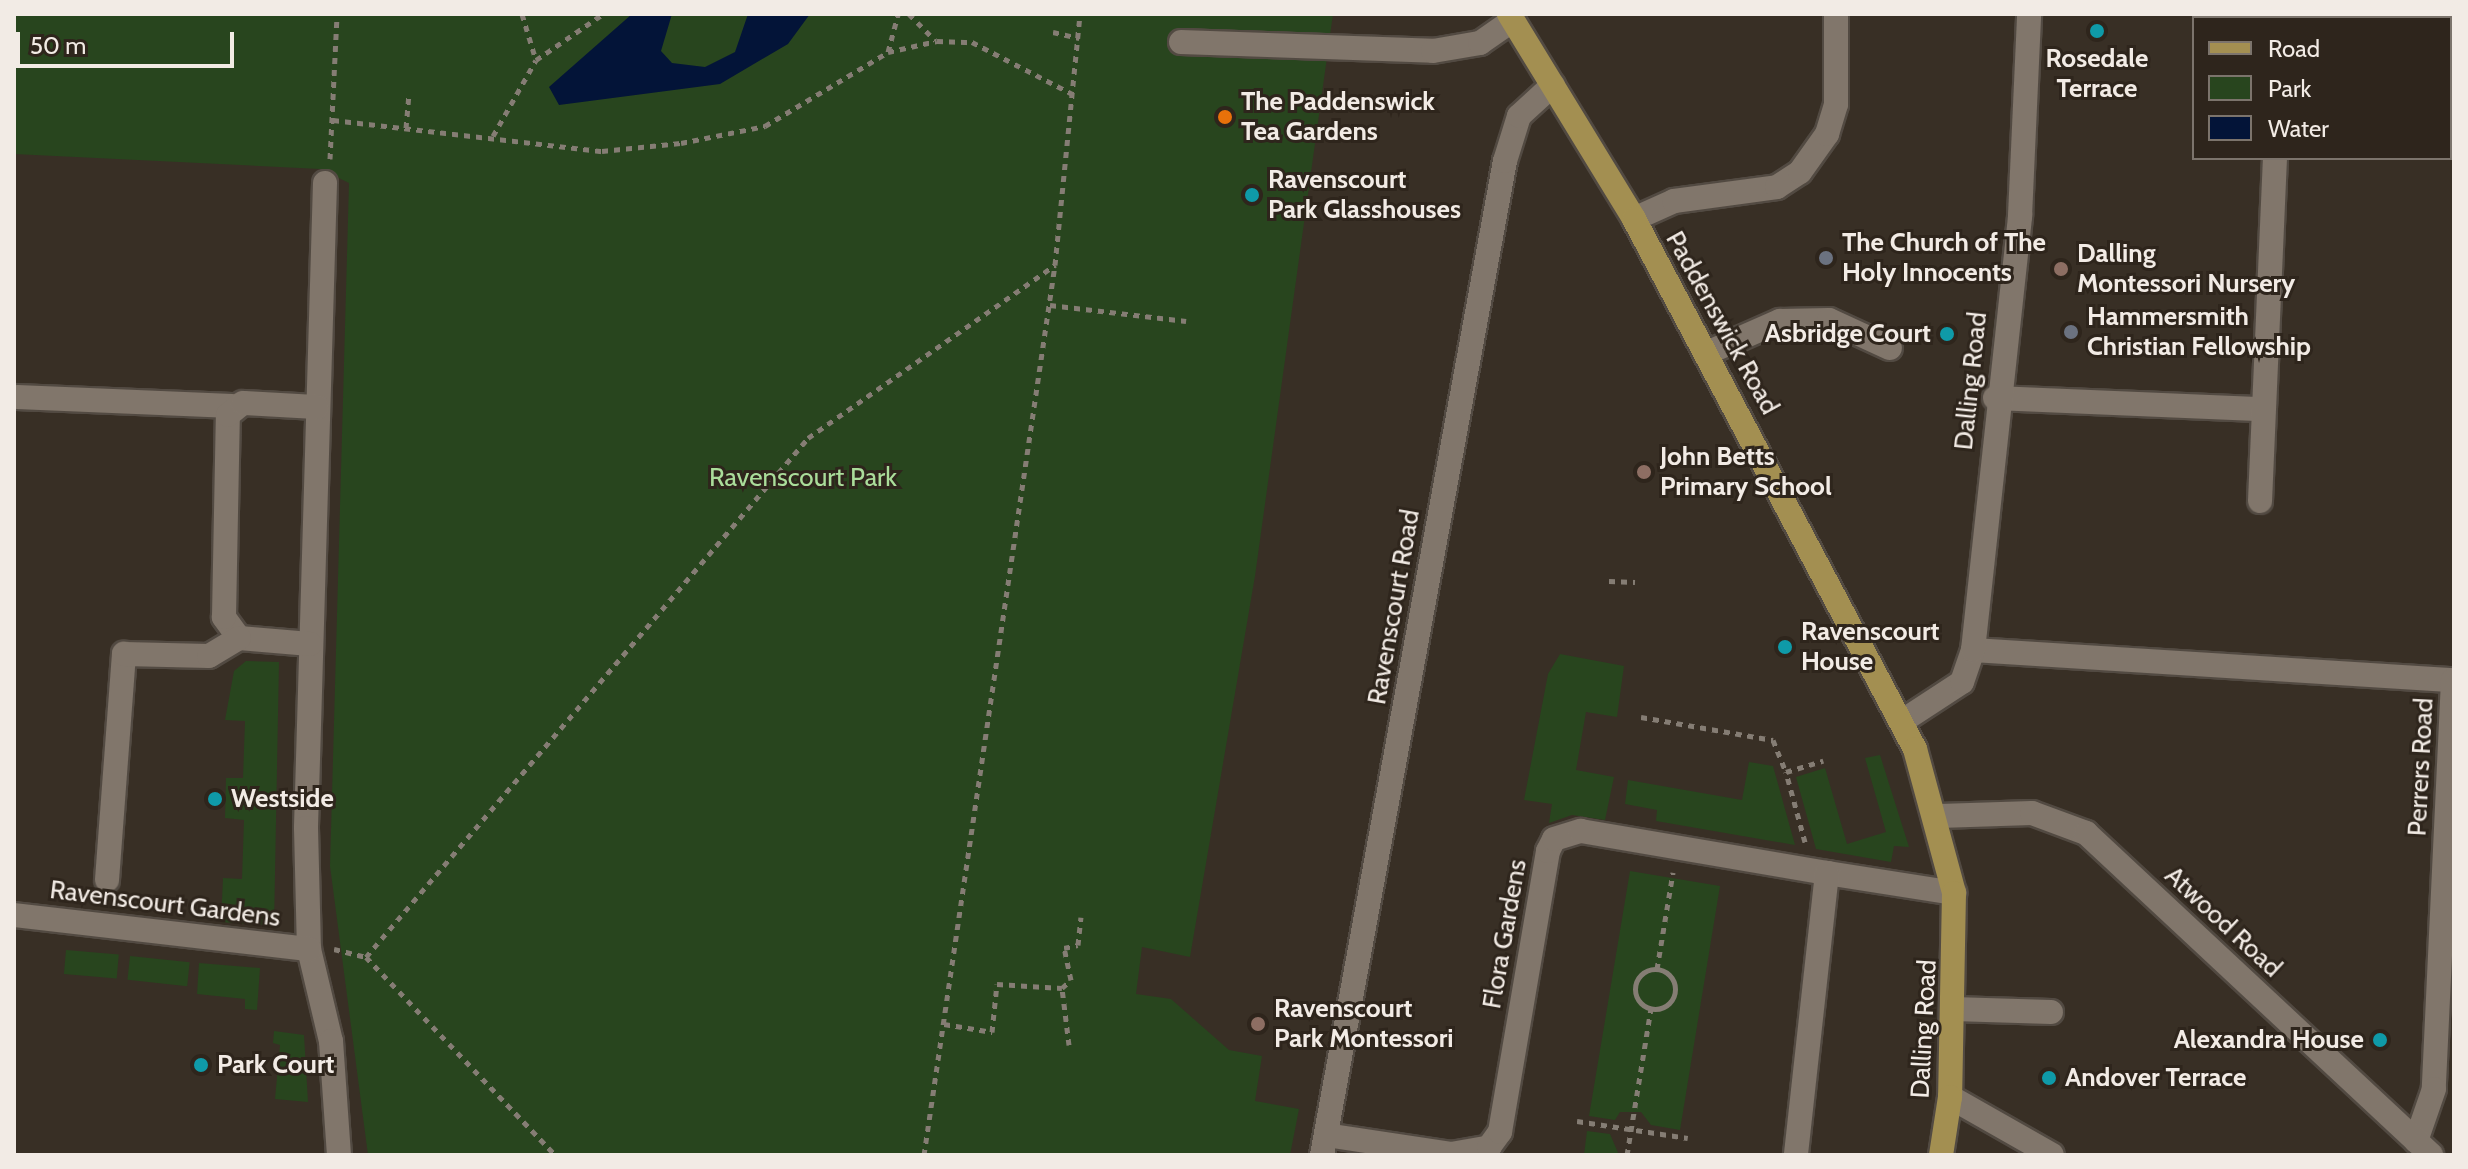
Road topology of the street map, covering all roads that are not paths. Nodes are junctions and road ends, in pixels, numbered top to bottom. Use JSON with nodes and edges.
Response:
{"nodes":[{"id":1,"x":1836,"y":14,"type":"edge"},
{"id":2,"x":2029,"y":14,"type":"edge"},
{"id":3,"x":1511,"y":17,"type":"edge"},
{"id":4,"x":1181,"y":42,"type":"dead end"},
{"id":5,"x":1553,"y":85,"type":"junction"},
{"id":6,"x":2275,"y":160,"type":"edge"},
{"id":7,"x":325,"y":183,"type":"road end"},
{"id":8,"x":1634,"y":219,"type":"junction"},
{"id":9,"x":1890,"y":348,"type":"dead end"},
{"id":10,"x":1707,"y":353,"type":"junction"},
{"id":11,"x":17,"y":397,"type":"dead end"},
{"id":12,"x":1995,"y":398,"type":"junction"},
{"id":13,"x":232,"y":406,"type":"junction"},
{"id":14,"x":317,"y":407,"type":"junction"},
{"id":15,"x":2263,"y":409,"type":"junction"},
{"id":16,"x":2260,"y":501,"type":"dead end"},
{"id":17,"x":239,"y":638,"type":"junction"},
{"id":18,"x":310,"y":644,"type":"junction"},
{"id":19,"x":1973,"y":650,"type":"junction"},
{"id":20,"x":1876,"y":664,"type":"joint"},
{"id":21,"x":2454,"y":680,"type":"edge"},
{"id":22,"x":1904,"y":720,"type":"junction"},
{"id":23,"x":1939,"y":816,"type":"junction"},
{"id":24,"x":1819,"y":872,"type":"junction"},
{"id":25,"x":107,"y":880,"type":"dead end"},
{"id":26,"x":1954,"y":893,"type":"junction"},
{"id":27,"x":14,"y":915,"type":"edge"},
{"id":28,"x":309,"y":949,"type":"junction"},
{"id":29,"x":1953,"y":1009,"type":"junction"},
{"id":30,"x":2051,"y":1012,"type":"dead end"},
{"id":31,"x":1950,"y":1097,"type":"junction"},
{"id":32,"x":1324,"y":1145,"type":"edge"},
{"id":33,"x":2424,"y":1148,"type":"edge"},
{"id":34,"x":339,"y":1155,"type":"edge"},
{"id":35,"x":1796,"y":1155,"type":"edge"},
{"id":36,"x":1941,"y":1155,"type":"edge"},
{"id":37,"x":2052,"y":1155,"type":"edge"}],
"edges":[{"from":1,"to":8,"type":"street"},
{"from":2,"to":12,"type":"street","name":"Dalling Road"},
{"from":3,"to":4,"type":"street"},
{"from":3,"to":5,"type":"main road","name":"Paddenswick Road"},
{"from":5,"to":8,"type":"main road","name":"Paddenswick Road"},
{"from":5,"to":32,"type":"street","name":"Ravenscourt Road"},
{"from":6,"to":15,"type":"street"},
{"from":7,"to":14,"type":"street"},
{"from":8,"to":10,"type":"main road","name":"Paddenswick Road"},
{"from":9,"to":10,"type":"street"},
{"from":10,"to":20,"type":"main road","name":"Paddenswick Road"},
{"from":11,"to":13,"type":"street"},
{"from":12,"to":15,"type":"street"},
{"from":12,"to":19,"type":"street","name":"Dalling Road"},
{"from":13,"to":14,"type":"street"},
{"from":13,"to":17,"type":"street"},
{"from":14,"to":18,"type":"street"},
{"from":15,"to":16,"type":"street"},
{"from":17,"to":18,"type":"street"},
{"from":17,"to":25,"type":"street"},
{"from":18,"to":28,"type":"street"},
{"from":19,"to":21,"type":"street","name":"Perrers Road"},
{"from":19,"to":22,"type":"street","name":"Dalling Road"},
{"from":20,"to":22,"type":"main road","name":"Dalling Road"},
{"from":21,"to":33,"type":"street","name":"Perrers Road"},
{"from":22,"to":23,"type":"main road","name":"Dalling Road"},
{"from":23,"to":26,"type":"main road","name":"Dalling Road"},
{"from":23,"to":33,"type":"street","name":"Atwood Road"},
{"from":24,"to":26,"type":"street","name":"Flora Gardens"},
{"from":24,"to":32,"type":"street","name":"Flora Gardens"},
{"from":24,"to":35,"type":"street"},
{"from":26,"to":29,"type":"main road","name":"Dalling Road"},
{"from":27,"to":28,"type":"street","name":"Ravenscourt Gardens"},
{"from":28,"to":34,"type":"street"},
{"from":29,"to":30,"type":"street"},
{"from":29,"to":31,"type":"main road","name":"Dalling Road"},
{"from":31,"to":36,"type":"main road","name":"Dalling Road"},
{"from":31,"to":37,"type":"street"}]}
